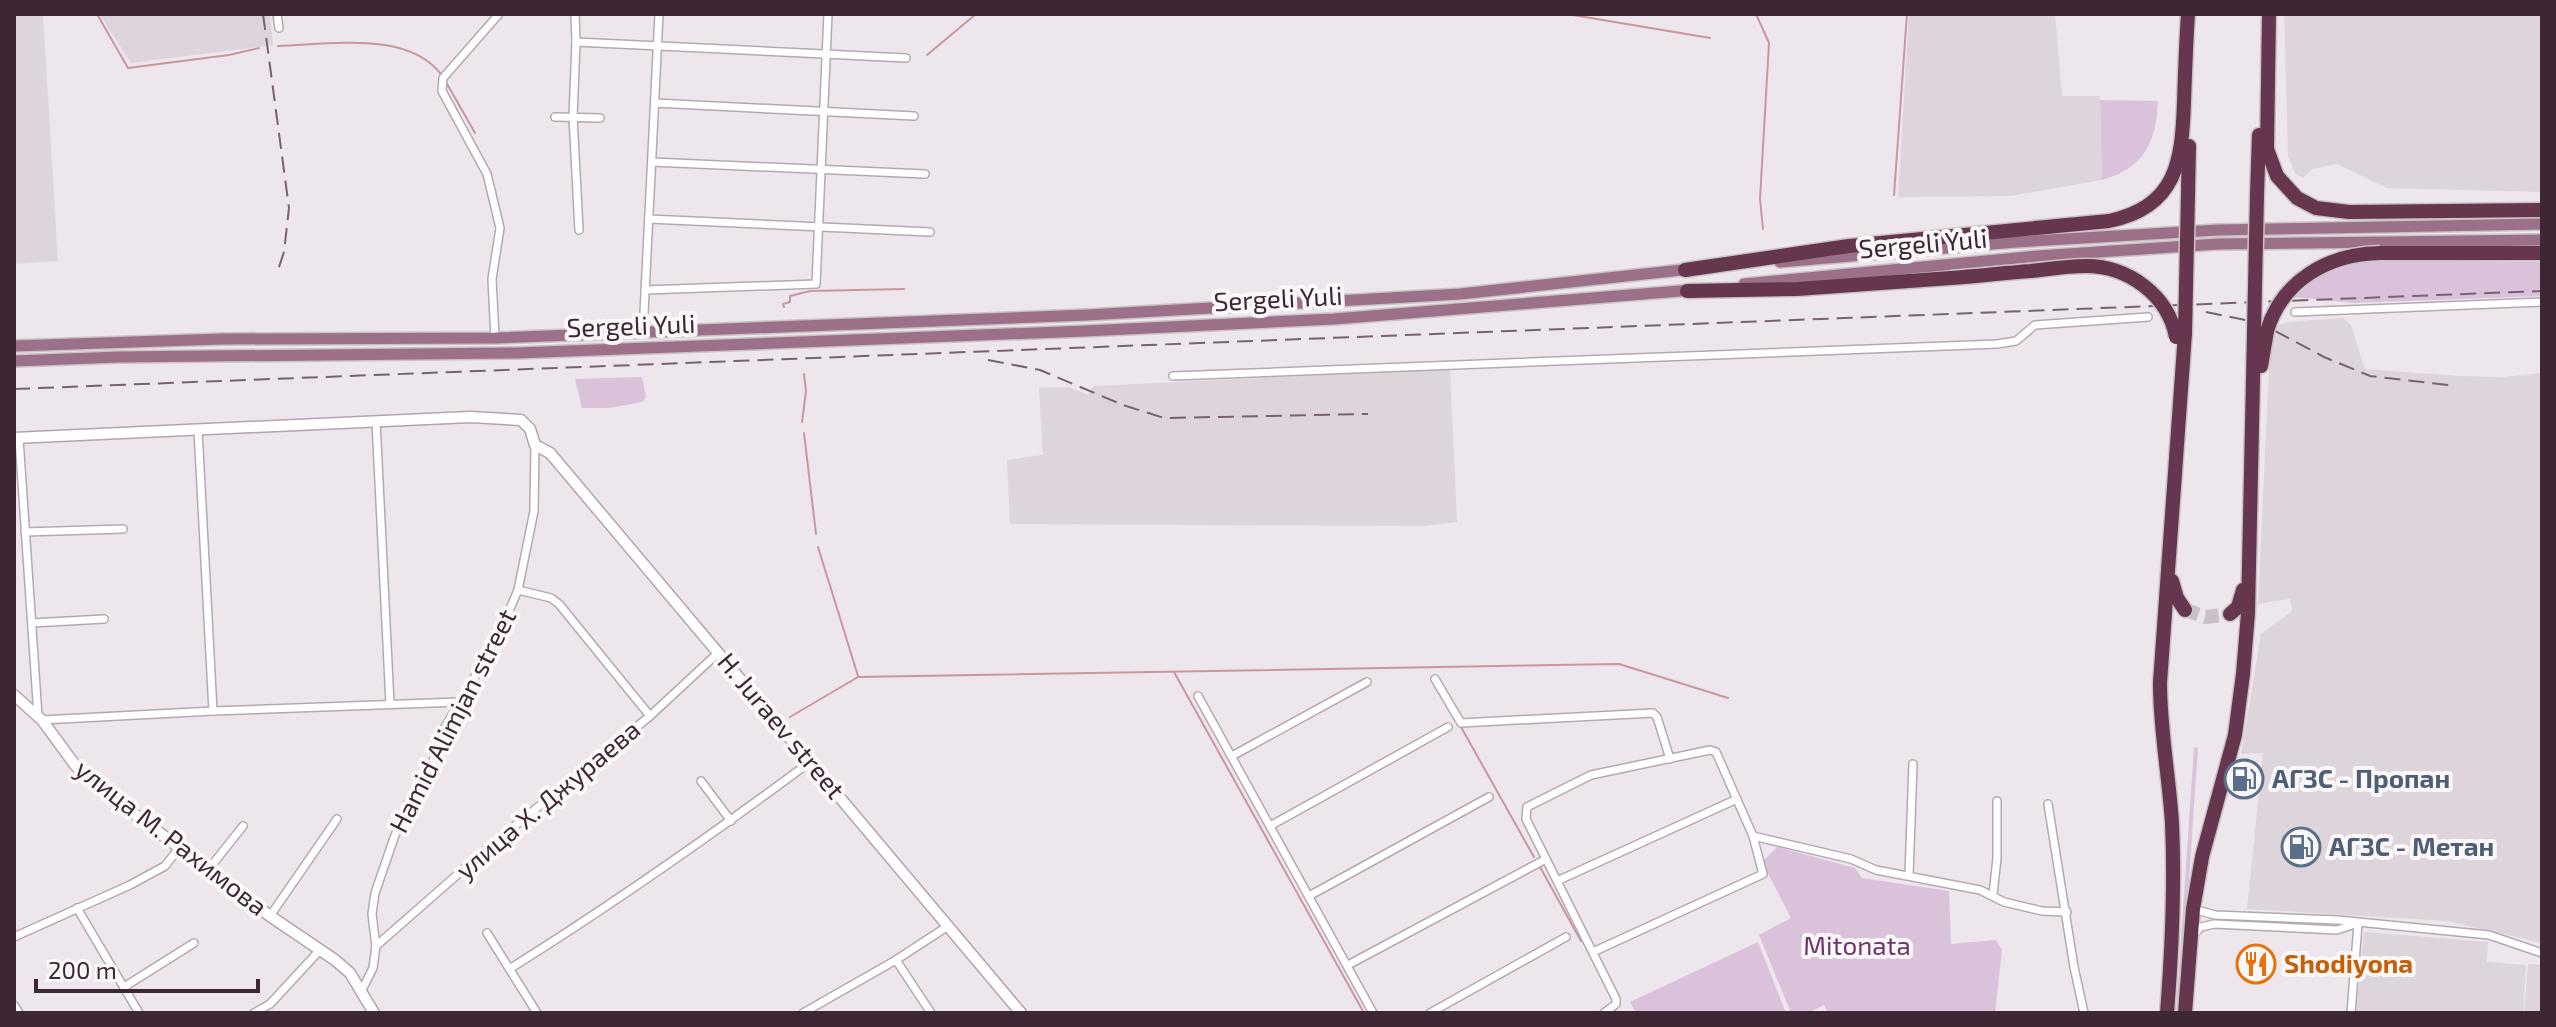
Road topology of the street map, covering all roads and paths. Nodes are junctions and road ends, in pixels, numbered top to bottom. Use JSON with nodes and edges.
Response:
{"nodes":[{"id":1,"x":277,"y":14,"type":"edge"},
{"id":2,"x":499,"y":14,"type":"edge"},
{"id":3,"x":575,"y":14,"type":"edge"},
{"id":4,"x":659,"y":14,"type":"edge"},
{"id":5,"x":828,"y":14,"type":"edge"},
{"id":6,"x":2187,"y":14,"type":"edge"},
{"id":7,"x":2269,"y":16,"type":"edge"},
{"id":8,"x":279,"y":28,"type":"dead end"},
{"id":9,"x":2186,"y":35,"type":"junction"},
{"id":10,"x":576,"y":42,"type":"junction"},
{"id":11,"x":657,"y":46,"type":"junction"},
{"id":12,"x":826,"y":54,"type":"junction"},
{"id":13,"x":906,"y":58,"type":"dead end"},
{"id":14,"x":655,"y":103,"type":"junction"},
{"id":15,"x":824,"y":111,"type":"junction"},
{"id":16,"x":914,"y":116,"type":"dead end"},
{"id":17,"x":555,"y":117,"type":"dead end"},
{"id":18,"x":573,"y":117,"type":"junction"},
{"id":19,"x":600,"y":118,"type":"dead end"},
{"id":20,"x":652,"y":162,"type":"junction"},
{"id":21,"x":821,"y":170,"type":"junction"},
{"id":22,"x":925,"y":174,"type":"dead end"},
{"id":23,"x":2542,"y":210,"type":"edge"},
{"id":24,"x":649,"y":219,"type":"junction"},
{"id":25,"x":2542,"y":224,"type":"edge"},
{"id":26,"x":819,"y":227,"type":"junction"},
{"id":27,"x":579,"y":230,"type":"dead end"},
{"id":28,"x":930,"y":232,"type":"dead end"},
{"id":29,"x":2542,"y":240,"type":"edge"},
{"id":30,"x":2542,"y":253,"type":"edge"},
{"id":31,"x":1685,"y":270,"type":"junction"},
{"id":32,"x":645,"y":290,"type":"junction"},
{"id":33,"x":1687,"y":291,"type":"junction"},
{"id":34,"x":2542,"y":302,"type":"edge"},
{"id":35,"x":2295,"y":312,"type":"dead end"},
{"id":36,"x":2148,"y":317,"type":"dead end"},
{"id":37,"x":2260,"y":332,"type":"junction"},
{"id":38,"x":643,"y":333,"type":"junction"},
{"id":39,"x":2180,"y":335,"type":"junction"},
{"id":40,"x":495,"y":338,"type":"junction"},
{"id":41,"x":14,"y":346,"type":"edge"},
{"id":42,"x":14,"y":361,"type":"edge"},
{"id":43,"x":1173,"y":376,"type":"dead end"},
{"id":44,"x":376,"y":421,"type":"junction"},
{"id":45,"x":198,"y":430,"type":"junction"},
{"id":46,"x":16,"y":438,"type":"edge"},
{"id":47,"x":535,"y":445,"type":"junction"},
{"id":48,"x":123,"y":529,"type":"dead end"},
{"id":49,"x":25,"y":532,"type":"junction"},
{"id":50,"x":2248,"y":554,"type":"junction"},
{"id":51,"x":2170,"y":560,"type":"junction"},
{"id":52,"x":518,"y":590,"type":"junction"},
{"id":53,"x":2185,"y":610,"type":"dead end"},
{"id":54,"x":2230,"y":614,"type":"dead end"},
{"id":55,"x":104,"y":619,"type":"dead end"},
{"id":56,"x":32,"y":623,"type":"junction"},
{"id":57,"x":719,"y":652,"type":"junction"},
{"id":58,"x":1435,"y":679,"type":"dead end"},
{"id":59,"x":1367,"y":682,"type":"dead end"},
{"id":60,"x":14,"y":695,"type":"edge"},
{"id":61,"x":1198,"y":696,"type":"dead end"},
{"id":62,"x":459,"y":702,"type":"junction"},
{"id":63,"x":390,"y":704,"type":"junction"},
{"id":64,"x":213,"y":711,"type":"junction"},
{"id":65,"x":650,"y":716,"type":"junction"},
{"id":66,"x":40,"y":718,"type":"junction"},
{"id":67,"x":1448,"y":727,"type":"dead end"},
{"id":68,"x":1232,"y":756,"type":"junction"},
{"id":69,"x":1670,"y":759,"type":"junction"},
{"id":70,"x":810,"y":762,"type":"junction"},
{"id":71,"x":1913,"y":764,"type":"dead end"},
{"id":72,"x":701,"y":781,"type":"dead end"},
{"id":73,"x":1489,"y":797,"type":"dead end"},
{"id":74,"x":1737,"y":799,"type":"junction"},
{"id":75,"x":1997,"y":801,"type":"dead end"},
{"id":76,"x":2048,"y":804,"type":"dead end"},
{"id":77,"x":337,"y":819,"type":"dead end"},
{"id":78,"x":731,"y":821,"type":"junction"},
{"id":79,"x":243,"y":826,"type":"dead end"},
{"id":80,"x":1270,"y":826,"type":"junction"},
{"id":81,"x":1753,"y":836,"type":"junction"},
{"id":82,"x":179,"y":848,"type":"junction"},
{"id":83,"x":1546,"y":859,"type":"junction"},
{"id":84,"x":208,"y":870,"type":"junction"},
{"id":85,"x":1909,"y":875,"type":"junction"},
{"id":86,"x":1557,"y":881,"type":"junction"},
{"id":87,"x":1993,"y":895,"type":"junction"},
{"id":88,"x":1309,"y":896,"type":"junction"},
{"id":89,"x":77,"y":908,"type":"junction"},
{"id":90,"x":2193,"y":909,"type":"junction"},
{"id":91,"x":2067,"y":912,"type":"junction"},
{"id":92,"x":270,"y":916,"type":"junction"},
{"id":93,"x":2358,"y":924,"type":"junction"},
{"id":94,"x":948,"y":926,"type":"junction"},
{"id":95,"x":487,"y":933,"type":"dead end"},
{"id":96,"x":14,"y":937,"type":"edge"},
{"id":97,"x":1566,"y":937,"type":"dead end"},
{"id":98,"x":2190,"y":940,"type":"junction"},
{"id":99,"x":194,"y":943,"type":"dead end"},
{"id":100,"x":376,"y":946,"type":"junction"},
{"id":101,"x":320,"y":950,"type":"junction"},
{"id":102,"x":1593,"y":952,"type":"junction"},
{"id":103,"x":2542,"y":953,"type":"edge"},
{"id":104,"x":896,"y":960,"type":"junction"},
{"id":105,"x":1348,"y":965,"type":"junction"},
{"id":106,"x":511,"y":968,"type":"junction"},
{"id":107,"x":124,"y":987,"type":"junction"},
{"id":108,"x":362,"y":990,"type":"junction"},
{"id":109,"x":14,"y":1005,"type":"edge"},
{"id":110,"x":807,"y":1012,"type":"edge"},
{"id":111,"x":19,"y":1013,"type":"edge"},
{"id":112,"x":139,"y":1013,"type":"edge"},
{"id":113,"x":254,"y":1013,"type":"edge"},
{"id":114,"x":374,"y":1013,"type":"edge"},
{"id":115,"x":537,"y":1013,"type":"edge"},
{"id":116,"x":931,"y":1013,"type":"edge"},
{"id":117,"x":1021,"y":1013,"type":"edge"},
{"id":118,"x":1373,"y":1013,"type":"edge"},
{"id":119,"x":1430,"y":1013,"type":"edge"},
{"id":120,"x":1604,"y":1013,"type":"edge"},
{"id":121,"x":2084,"y":1013,"type":"edge"},
{"id":122,"x":2167,"y":1013,"type":"edge"},
{"id":123,"x":2185,"y":1013,"type":"edge"},
{"id":124,"x":2351,"y":1013,"type":"edge"}],
"edges":[{"from":1,"to":8,"type":"street"},
{"from":2,"to":40,"type":"street"},
{"from":3,"to":10,"type":"street"},
{"from":4,"to":11,"type":"street"},
{"from":5,"to":12,"type":"street"},
{"from":6,"to":9,"type":"highway"},
{"from":7,"to":23,"type":"highway"},
{"from":7,"to":37,"type":"highway","bridge":true},
{"from":9,"to":31,"type":"highway"},
{"from":9,"to":39,"type":"highway","bridge":true},
{"from":10,"to":11,"type":"street"},
{"from":10,"to":18,"type":"street"},
{"from":11,"to":12,"type":"street"},
{"from":11,"to":14,"type":"street"},
{"from":12,"to":13,"type":"street"},
{"from":12,"to":15,"type":"street"},
{"from":14,"to":15,"type":"street"},
{"from":14,"to":20,"type":"street"},
{"from":15,"to":16,"type":"street"},
{"from":15,"to":21,"type":"street"},
{"from":17,"to":18,"type":"street"},
{"from":18,"to":19,"type":"street"},
{"from":18,"to":27,"type":"street"},
{"from":20,"to":21,"type":"street"},
{"from":20,"to":24,"type":"street"},
{"from":21,"to":22,"type":"street"},
{"from":21,"to":26,"type":"street"},
{"from":24,"to":26,"type":"street"},
{"from":24,"to":32,"type":"street"},
{"from":25,"to":31,"type":"main road","name":"Sergeli Yuli"},
{"from":26,"to":28,"type":"street"},
{"from":26,"to":32,"type":"street"},
{"from":29,"to":33,"type":"main road","name":"Sergeli Yuli"},
{"from":30,"to":37,"type":"highway","bridge":true},
{"from":31,"to":38,"type":"main road","name":"Sergeli Yuli"},
{"from":32,"to":38,"type":"street"},
{"from":33,"to":39,"type":"highway","bridge":true},
{"from":33,"to":42,"type":"main road","name":"Sergeli Yuli"},
{"from":34,"to":35,"type":"street"},
{"from":36,"to":43,"type":"street"},
{"from":37,"to":50,"type":"highway"},
{"from":38,"to":40,"type":"main road","name":"Sergeli Yuli"},
{"from":39,"to":51,"type":"highway"},
{"from":40,"to":41,"type":"main road","name":"Sergeli Yuli"},
{"from":44,"to":45,"type":"street"},
{"from":44,"to":47,"type":"street","name":"H. Juraev street"},
{"from":44,"to":63,"type":"street"},
{"from":45,"to":46,"type":"street"},
{"from":45,"to":64,"type":"street"},
{"from":46,"to":49,"type":"street"},
{"from":47,"to":52,"type":"street","name":"Hamid Alimjan street"},
{"from":47,"to":57,"type":"street","name":"H. Juraev street"},
{"from":48,"to":49,"type":"street"},
{"from":49,"to":56,"type":"street"},
{"from":50,"to":54,"type":"highway"},
{"from":50,"to":90,"type":"highway"},
{"from":51,"to":53,"type":"highway"},
{"from":51,"to":122,"type":"highway"},
{"from":52,"to":62,"type":"street","name":"Hamid Alimjan street"},
{"from":52,"to":65,"type":"street","name":"Hamid Alimjan street"},
{"from":55,"to":56,"type":"street"},
{"from":56,"to":66,"type":"street"},
{"from":57,"to":65,"type":"street","name":"улица Х. Джураева"},
{"from":57,"to":70,"type":"street","name":"H. Juraev street"},
{"from":58,"to":69,"type":"street"},
{"from":59,"to":68,"type":"street"},
{"from":60,"to":66,"type":"street","name":"улица М. Рахимова"},
{"from":61,"to":68,"type":"street"},
{"from":62,"to":63,"type":"street","name":"улица М. Рахимова"},
{"from":62,"to":100,"type":"street","name":"Hamid Alimjan street"},
{"from":63,"to":64,"type":"street","name":"улица М. Рахимова"},
{"from":64,"to":66,"type":"street","name":"улица М. Рахимова"},
{"from":65,"to":100,"type":"street","name":"улица Х. Джураева"},
{"from":66,"to":82,"type":"street","name":"улица М. Рахимова"},
{"from":67,"to":80,"type":"street"},
{"from":68,"to":80,"type":"street"},
{"from":69,"to":74,"type":"street"},
{"from":69,"to":83,"type":"street"},
{"from":70,"to":78,"type":"street"},
{"from":70,"to":94,"type":"street","name":"H. Juraev street"},
{"from":71,"to":85,"type":"street"},
{"from":72,"to":78,"type":"street"},
{"from":73,"to":88,"type":"street"},
{"from":74,"to":81,"type":"street"},
{"from":74,"to":86,"type":"street"},
{"from":75,"to":87,"type":"street"},
{"from":76,"to":91,"type":"street"},
{"from":77,"to":92,"type":"street"},
{"from":78,"to":106,"type":"street"},
{"from":79,"to":84,"type":"street"},
{"from":80,"to":88,"type":"street"},
{"from":81,"to":85,"type":"street"},
{"from":81,"to":102,"type":"street"},
{"from":82,"to":84,"type":"street","name":"улица М. Рахимова"},
{"from":82,"to":89,"type":"street"},
{"from":83,"to":86,"type":"street"},
{"from":83,"to":105,"type":"street"},
{"from":84,"to":92,"type":"street","name":"улица М. Рахимова"},
{"from":85,"to":87,"type":"street"},
{"from":86,"to":102,"type":"street"},
{"from":87,"to":91,"type":"street"},
{"from":88,"to":105,"type":"street"},
{"from":89,"to":96,"type":"street"},
{"from":89,"to":107,"type":"street"},
{"from":90,"to":93,"type":"street"},
{"from":90,"to":98,"type":"highway"},
{"from":91,"to":121,"type":"street"},
{"from":92,"to":101,"type":"street","name":"улица М. Рахимова"},
{"from":93,"to":98,"type":"street"},
{"from":93,"to":103,"type":"street"},
{"from":93,"to":124,"type":"street"},
{"from":94,"to":104,"type":"street"},
{"from":94,"to":117,"type":"street","name":"H. Juraev street"},
{"from":95,"to":106,"type":"street"},
{"from":97,"to":119,"type":"street"},
{"from":98,"to":123,"type":"highway"},
{"from":99,"to":107,"type":"street"},
{"from":100,"to":108,"type":"street","name":"Hamid Alimjan street"},
{"from":101,"to":108,"type":"street","name":"улица М. Рахимова"},
{"from":101,"to":113,"type":"street"},
{"from":102,"to":120,"type":"street"},
{"from":104,"to":110,"type":"street"},
{"from":104,"to":116,"type":"street"},
{"from":105,"to":118,"type":"street"},
{"from":106,"to":115,"type":"street"},
{"from":107,"to":112,"type":"street"},
{"from":108,"to":114,"type":"street","name":"улица М. Рахимова"},
{"from":109,"to":111,"type":"street"}]}
